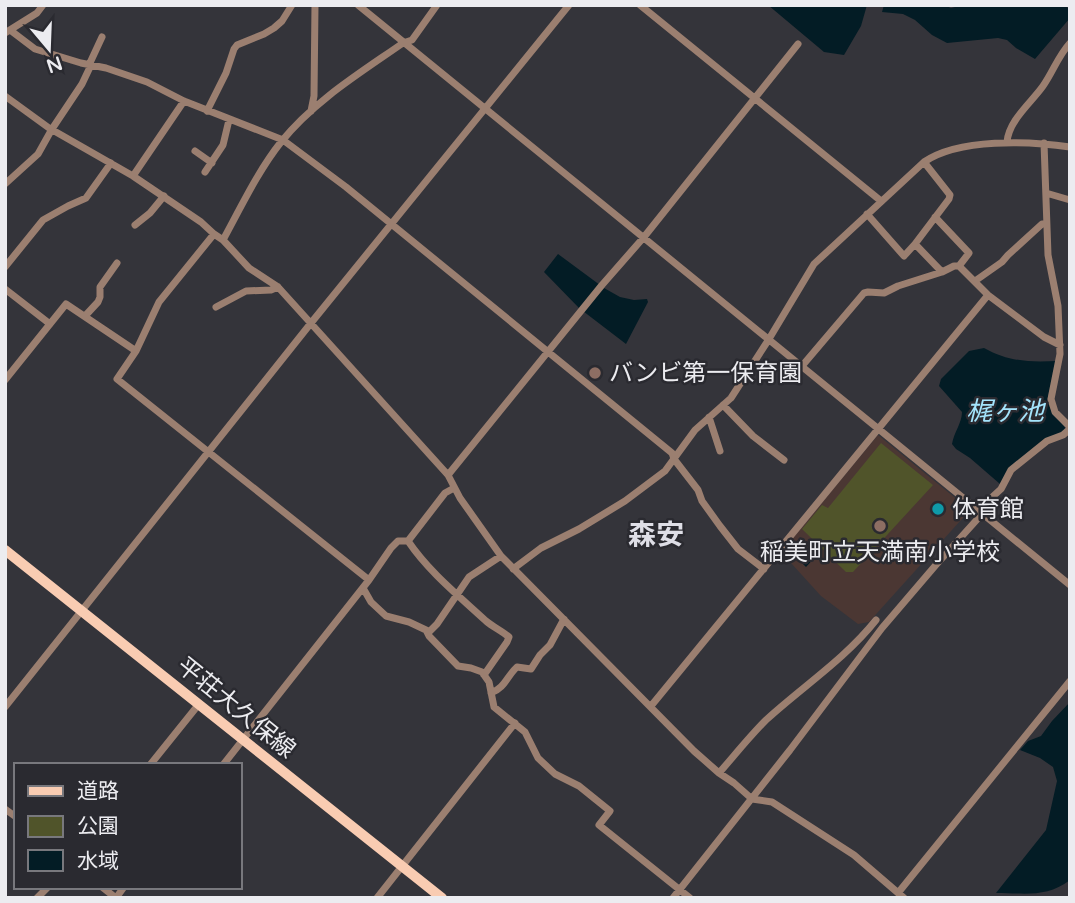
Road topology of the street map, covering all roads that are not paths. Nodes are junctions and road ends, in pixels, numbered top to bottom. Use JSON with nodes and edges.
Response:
{"nodes":[{"id":1,"x":43,"y":5,"type":"edge"},
{"id":2,"x":292,"y":5,"type":"edge"},
{"id":3,"x":315,"y":5,"type":"edge"},
{"id":4,"x":358,"y":5,"type":"edge"},
{"id":5,"x":437,"y":5,"type":"edge"},
{"id":6,"x":569,"y":5,"type":"edge"},
{"id":7,"x":640,"y":5,"type":"edge"},
{"id":8,"x":8,"y":32,"type":"edge"},
{"id":9,"x":102,"y":37,"type":"dead end"},
{"id":10,"x":403,"y":43,"type":"junction"},
{"id":11,"x":1070,"y":43,"type":"edge"},
{"id":12,"x":798,"y":44,"type":"dead end"},
{"id":13,"x":90,"y":65,"type":"junction"},
{"id":14,"x":5,"y":96,"type":"edge"},
{"id":15,"x":754,"y":98,"type":"junction"},
{"id":16,"x":184,"y":101,"type":"junction"},
{"id":17,"x":486,"y":109,"type":"junction"},
{"id":18,"x":207,"y":111,"type":"junction"},
{"id":19,"x":310,"y":112,"type":"junction"},
{"id":20,"x":229,"y":120,"type":"junction"},
{"id":21,"x":52,"y":129,"type":"junction"},
{"id":22,"x":283,"y":140,"type":"junction"},
{"id":23,"x":1007,"y":142,"type":"junction"},
{"id":24,"x":1044,"y":143,"type":"junction"},
{"id":25,"x":1070,"y":147,"type":"edge"},
{"id":26,"x":195,"y":151,"type":"dead end"},
{"id":27,"x":924,"y":162,"type":"junction"},
{"id":28,"x":111,"y":163,"type":"junction"},
{"id":29,"x":212,"y":163,"type":"junction"},
{"id":30,"x":205,"y":172,"type":"dead end"},
{"id":31,"x":133,"y":176,"type":"junction"},
{"id":32,"x":5,"y":184,"type":"edge"},
{"id":33,"x":1046,"y":193,"type":"junction"},
{"id":34,"x":164,"y":196,"type":"junction"},
{"id":35,"x":1070,"y":200,"type":"edge"},
{"id":36,"x":881,"y":201,"type":"junction"},
{"id":37,"x":867,"y":214,"type":"junction"},
{"id":38,"x":935,"y":217,"type":"junction"},
{"id":39,"x":1046,"y":224,"type":"junction"},
{"id":40,"x":135,"y":225,"type":"dead end"},
{"id":41,"x":391,"y":225,"type":"junction"},
{"id":42,"x":214,"y":234,"type":"junction"},
{"id":43,"x":644,"y":237,"type":"junction"},
{"id":44,"x":223,"y":240,"type":"junction"},
{"id":45,"x":915,"y":244,"type":"junction"},
{"id":46,"x":117,"y":263,"type":"dead end"},
{"id":47,"x":959,"y":266,"type":"junction"},
{"id":48,"x":5,"y":267,"type":"edge"},
{"id":49,"x":942,"y":272,"type":"junction"},
{"id":50,"x":975,"y":281,"type":"junction"},
{"id":51,"x":278,"y":287,"type":"junction"},
{"id":52,"x":5,"y":289,"type":"edge"},
{"id":53,"x":988,"y":295,"type":"junction"},
{"id":54,"x":216,"y":307,"type":"dead end"},
{"id":55,"x":85,"y":316,"type":"junction"},
{"id":56,"x":311,"y":323,"type":"junction"},
{"id":57,"x":50,"y":324,"type":"junction"},
{"id":58,"x":769,"y":339,"type":"junction"},
{"id":59,"x":1060,"y":350,"type":"junction"},
{"id":60,"x":136,"y":351,"type":"junction"},
{"id":61,"x":549,"y":352,"type":"junction"},
{"id":62,"x":1070,"y":354,"type":"edge"},
{"id":63,"x":802,"y":366,"type":"junction"},
{"id":64,"x":5,"y":380,"type":"edge"},
{"id":65,"x":723,"y":405,"type":"junction"},
{"id":66,"x":709,"y":417,"type":"junction"},
{"id":67,"x":1070,"y":428,"type":"edge"},
{"id":68,"x":878,"y":430,"type":"junction"},
{"id":69,"x":720,"y":451,"type":"dead end"},
{"id":70,"x":208,"y":452,"type":"junction"},
{"id":71,"x":674,"y":459,"type":"junction"},
{"id":72,"x":784,"y":460,"type":"dead end"},
{"id":73,"x":448,"y":475,"type":"junction"},
{"id":74,"x":454,"y":488,"type":"junction"},
{"id":75,"x":980,"y":512,"type":"junction"},
{"id":76,"x":408,"y":541,"type":"junction"},
{"id":77,"x":5,"y":550,"type":"edge"},
{"id":78,"x":501,"y":556,"type":"junction"},
{"id":79,"x":513,"y":569,"type":"junction"},
{"id":80,"x":764,"y":569,"type":"junction"},
{"id":81,"x":369,"y":580,"type":"junction"},
{"id":82,"x":1070,"y":585,"type":"edge"},
{"id":83,"x":363,"y":588,"type":"junction"},
{"id":84,"x":458,"y":595,"type":"junction"},
{"id":85,"x":82,"y":612,"type":"junction"},
{"id":86,"x":564,"y":619,"type":"junction"},
{"id":87,"x":876,"y":620,"type":"dead end"},
{"id":88,"x":428,"y":633,"type":"junction"},
{"id":89,"x":836,"y":661,"type":"junction"},
{"id":90,"x":849,"y":673,"type":"junction"},
{"id":91,"x":484,"y":675,"type":"junction"},
{"id":92,"x":1070,"y":681,"type":"edge"},
{"id":93,"x":491,"y":693,"type":"junction"},
{"id":94,"x":199,"y":704,"type":"junction"},
{"id":95,"x":651,"y":706,"type":"junction"},
{"id":96,"x":5,"y":707,"type":"edge"},
{"id":97,"x":515,"y":723,"type":"junction"},
{"id":98,"x":242,"y":740,"type":"junction"},
{"id":99,"x":152,"y":763,"type":"edge"},
{"id":100,"x":225,"y":763,"type":"edge"},
{"id":101,"x":719,"y":773,"type":"junction"},
{"id":102,"x":752,"y":799,"type":"junction"},
{"id":103,"x":402,"y":866,"type":"junction"},
{"id":104,"x":679,"y":889,"type":"junction"},
{"id":105,"x":901,"y":895,"type":"edge"},
{"id":106,"x":377,"y":898,"type":"edge"},
{"id":107,"x":442,"y":898,"type":"edge"},
{"id":108,"x":673,"y":898,"type":"edge"},
{"id":109,"x":690,"y":898,"type":"edge"}],
"edges":[{"from":1,"to":8,"type":"street"},
{"from":2,"to":18,"type":"street"},
{"from":3,"to":19,"type":"street"},
{"from":4,"to":10,"type":"street"},
{"from":5,"to":10,"type":"street"},
{"from":6,"to":17,"type":"street"},
{"from":7,"to":15,"type":"street"},
{"from":8,"to":13,"type":"street"},
{"from":9,"to":13,"type":"street"},
{"from":10,"to":17,"type":"street"},
{"from":10,"to":19,"type":"street"},
{"from":11,"to":23,"type":"street"},
{"from":12,"to":15,"type":"street"},
{"from":13,"to":16,"type":"street"},
{"from":13,"to":21,"type":"street"},
{"from":14,"to":21,"type":"street"},
{"from":15,"to":36,"type":"street"},
{"from":15,"to":43,"type":"street"},
{"from":16,"to":18,"type":"street"},
{"from":16,"to":31,"type":"street"},
{"from":17,"to":41,"type":"street"},
{"from":17,"to":43,"type":"street"},
{"from":18,"to":20,"type":"street"},
{"from":19,"to":22,"type":"street"},
{"from":20,"to":22,"type":"street"},
{"from":20,"to":29,"type":"street"},
{"from":21,"to":28,"type":"street"},
{"from":21,"to":32,"type":"street"},
{"from":22,"to":41,"type":"street"},
{"from":22,"to":44,"type":"street"},
{"from":23,"to":24,"type":"street"},
{"from":23,"to":27,"type":"street"},
{"from":24,"to":25,"type":"street"},
{"from":24,"to":33,"type":"street"},
{"from":26,"to":29,"type":"street"},
{"from":27,"to":36,"type":"street"},
{"from":27,"to":38,"type":"street"},
{"from":28,"to":31,"type":"street"},
{"from":28,"to":48,"type":"street"},
{"from":29,"to":30,"type":"street"},
{"from":31,"to":34,"type":"street"},
{"from":33,"to":35,"type":"street"},
{"from":33,"to":39,"type":"street"},
{"from":34,"to":40,"type":"street"},
{"from":34,"to":42,"type":"street"},
{"from":36,"to":37,"type":"street"},
{"from":37,"to":45,"type":"street"},
{"from":37,"to":58,"type":"street"},
{"from":38,"to":45,"type":"street"},
{"from":38,"to":47,"type":"street"},
{"from":39,"to":50,"type":"street"},
{"from":39,"to":59,"type":"street"},
{"from":41,"to":56,"type":"street"},
{"from":41,"to":61,"type":"street"},
{"from":42,"to":44,"type":"street"},
{"from":42,"to":60,"type":"street"},
{"from":43,"to":58,"type":"street"},
{"from":43,"to":61,"type":"street"},
{"from":44,"to":51,"type":"street"},
{"from":45,"to":49,"type":"street"},
{"from":46,"to":55,"type":"street"},
{"from":47,"to":49,"type":"street"},
{"from":47,"to":50,"type":"street"},
{"from":49,"to":63,"type":"street"},
{"from":50,"to":53,"type":"street"},
{"from":51,"to":54,"type":"street"},
{"from":51,"to":56,"type":"street"},
{"from":52,"to":57,"type":"street"},
{"from":53,"to":59,"type":"street"},
{"from":53,"to":68,"type":"street"},
{"from":55,"to":57,"type":"street"},
{"from":55,"to":60,"type":"street"},
{"from":56,"to":70,"type":"street"},
{"from":56,"to":73,"type":"street"},
{"from":57,"to":64,"type":"street"},
{"from":58,"to":63,"type":"street"},
{"from":58,"to":65,"type":"street"},
{"from":59,"to":62,"type":"street"},
{"from":59,"to":67,"type":"street"},
{"from":60,"to":70,"type":"street"},
{"from":61,"to":71,"type":"street"},
{"from":61,"to":73,"type":"street"},
{"from":63,"to":68,"type":"street"},
{"from":65,"to":66,"type":"street"},
{"from":65,"to":72,"type":"street"},
{"from":66,"to":69,"type":"street"},
{"from":66,"to":71,"type":"street"},
{"from":67,"to":75,"type":"street"},
{"from":68,"to":75,"type":"street"},
{"from":68,"to":80,"type":"street"},
{"from":70,"to":81,"type":"street"},
{"from":70,"to":85,"type":"street"},
{"from":71,"to":79,"type":"street"},
{"from":71,"to":80,"type":"street"},
{"from":73,"to":74,"type":"street"},
{"from":74,"to":76,"type":"street"},
{"from":74,"to":78,"type":"street"},
{"from":75,"to":82,"type":"street"},
{"from":75,"to":90,"type":"street"},
{"from":76,"to":81,"type":"street"},
{"from":76,"to":84,"type":"street"},
{"from":77,"to":85,"type":"main road","name":"平荘大久保線"},
{"from":78,"to":79,"type":"street"},
{"from":78,"to":84,"type":"street"},
{"from":79,"to":86,"type":"street"},
{"from":80,"to":95,"type":"street"},
{"from":81,"to":83,"type":"street"},
{"from":83,"to":88,"type":"street"},
{"from":83,"to":98,"type":"street"},
{"from":84,"to":88,"type":"street"},
{"from":84,"to":91,"type":"street"},
{"from":85,"to":94,"type":"main road","name":"平荘大久保線"},
{"from":85,"to":96,"type":"street"},
{"from":86,"to":93,"type":"street"},
{"from":86,"to":95,"type":"street"},
{"from":87,"to":89,"type":"street"},
{"from":88,"to":91,"type":"street"},
{"from":89,"to":90,"type":"street"},
{"from":89,"to":101,"type":"street"},
{"from":90,"to":102,"type":"street"},
{"from":91,"to":93,"type":"street"},
{"from":92,"to":105,"type":"street"},
{"from":93,"to":97,"type":"street"},
{"from":94,"to":98,"type":"main road","name":"平荘大久保線"},
{"from":94,"to":99,"type":"street"},
{"from":95,"to":101,"type":"street"},
{"from":97,"to":103,"type":"street"},
{"from":97,"to":104,"type":"street"},
{"from":98,"to":100,"type":"street"},
{"from":98,"to":103,"type":"main road","name":"平荘大久保線"},
{"from":101,"to":102,"type":"street"},
{"from":102,"to":104,"type":"street"},
{"from":102,"to":105,"type":"street"},
{"from":103,"to":106,"type":"street"},
{"from":103,"to":107,"type":"main road","name":"平荘大久保線"},
{"from":104,"to":108,"type":"street"},
{"from":104,"to":109,"type":"street"}]}
